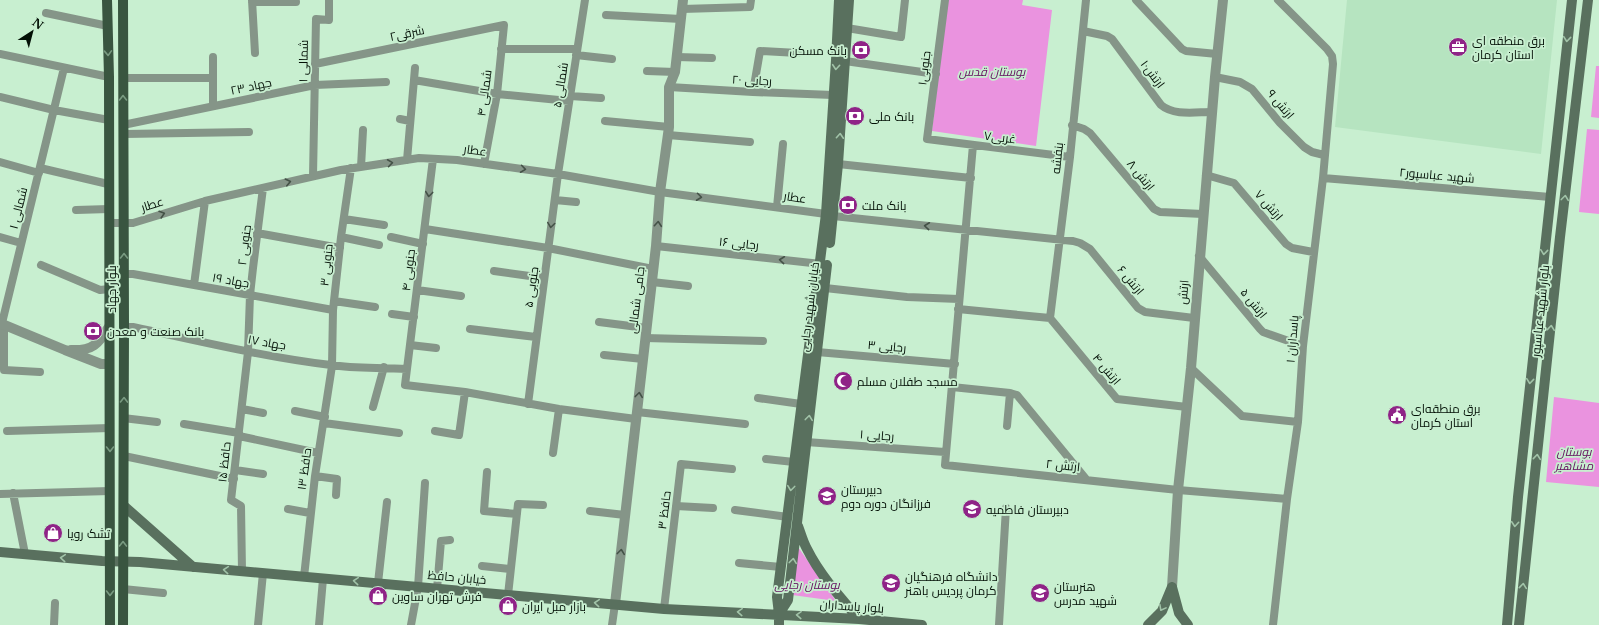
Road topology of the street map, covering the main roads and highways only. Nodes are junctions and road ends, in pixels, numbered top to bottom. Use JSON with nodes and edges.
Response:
{"nodes":[{"id":1,"x":107,"y":0,"type":"edge"},
{"id":2,"x":123,"y":0,"type":"edge"},
{"id":3,"x":1572,"y":0,"type":"edge"},
{"id":4,"x":1588,"y":0,"type":"edge"},
{"id":5,"x":844,"y":2,"type":"edge"},
{"id":6,"x":829,"y":215,"type":"junction"},
{"id":7,"x":1546,"y":235,"type":"junction"},
{"id":8,"x":1560,"y":237,"type":"junction"},
{"id":9,"x":817,"y":321,"type":"junction"},
{"id":10,"x":1518,"y":497,"type":"junction"},
{"id":11,"x":1533,"y":498,"type":"junction"},
{"id":12,"x":124,"y":506,"type":"junction"},
{"id":13,"x":797,"y":524,"type":"junction"},
{"id":14,"x":0,"y":552,"type":"edge"},
{"id":15,"x":106,"y":561,"type":"junction"},
{"id":16,"x":128,"y":562,"type":"junction"},
{"id":17,"x":192,"y":567,"type":"junction"},
{"id":18,"x":780,"y":614,"type":"junction"},
{"id":19,"x":818,"y":621,"type":"edge"},
{"id":20,"x":858,"y":622,"type":"edge"},
{"id":21,"x":896,"y":624,"type":"edge"},
{"id":22,"x":110,"y":625,"type":"edge"},
{"id":23,"x":123,"y":625,"type":"edge"},
{"id":24,"x":779,"y":625,"type":"edge"},
{"id":25,"x":922,"y":625,"type":"edge"},
{"id":26,"x":1148,"y":625,"type":"edge"},
{"id":27,"x":1188,"y":625,"type":"edge"},
{"id":28,"x":1507,"y":625,"type":"edge"},
{"id":29,"x":1519,"y":625,"type":"edge"}],
"edges":[{"from":1,"to":15,"type":"main road","name":"بلوار جهاد","one_way":true},
{"from":12,"to":2,"type":"main road","name":"بلوار جهاد","one_way":true},
{"from":3,"to":7,"type":"main road","name":"بلوار شهید عباسپور","one_way":true},
{"from":8,"to":4,"type":"main road","name":"بلوار شهید عباسپور","one_way":true},
{"from":5,"to":6,"type":"main road","name":"خیابان شهید رجایی","one_way":true},
{"from":6,"to":5,"type":"main road","name":"خیابان شهید رجایی","one_way":true},
{"from":6,"to":9,"type":"main road","name":"خیابان شهید رجایی"},
{"from":6,"to":9,"type":"main road","name":"خیابان شهید رجایی"},
{"from":7,"to":8,"type":"main road"},
{"from":7,"to":10,"type":"main road","name":"بلوار شهید عباسپور","one_way":true},
{"from":11,"to":8,"type":"main road","name":"بلوار شهید عباسپور","one_way":true},
{"from":13,"to":9,"type":"main road","name":"خیابان شهید رجایی","one_way":true},
{"from":9,"to":18,"type":"main road","name":"خیابان شهید رجایی","one_way":true},
{"from":10,"to":11,"type":"main road"},
{"from":10,"to":28,"type":"main road","name":"بلوار شهید عباسپور","one_way":true},
{"from":29,"to":11,"type":"main road","name":"بلوار شهید عباسپور","one_way":true},
{"from":16,"to":12,"type":"main road","name":"بلوار جهاد","one_way":true},
{"from":12,"to":17,"type":"main road"},
{"from":18,"to":13,"type":"main road","name":"خیابان شهید رجایی","one_way":true},
{"from":13,"to":20,"type":"main road"},
{"from":15,"to":14,"type":"main road","name":"خیابان حافظ","one_way":true},
{"from":15,"to":16,"type":"main road","name":"خیابان حافظ"},
{"from":15,"to":22,"type":"main road","name":"بلوار جهاد","one_way":true},
{"from":16,"to":17,"type":"main road","name":"خیابان حافظ"},
{"from":16,"to":23,"type":"main road","name":"بلوار جهاد"},
{"from":18,"to":17,"type":"main road","name":"خیابان حافظ","one_way":true},
{"from":19,"to":18,"type":"main road","name":"بلوار پاسداران","one_way":true},
{"from":18,"to":24,"type":"main road","name":"خیابان شهید رجایی"},
{"from":19,"to":20,"type":"main road","name":"بلوار پاسداران"},
{"from":20,"to":21,"type":"main road","name":"بلوار پاسداران"},
{"from":21,"to":25,"type":"main road","name":"بلوار پاسداران"},
{"from":27,"to":26,"type":"main road","one_way":true}]}
